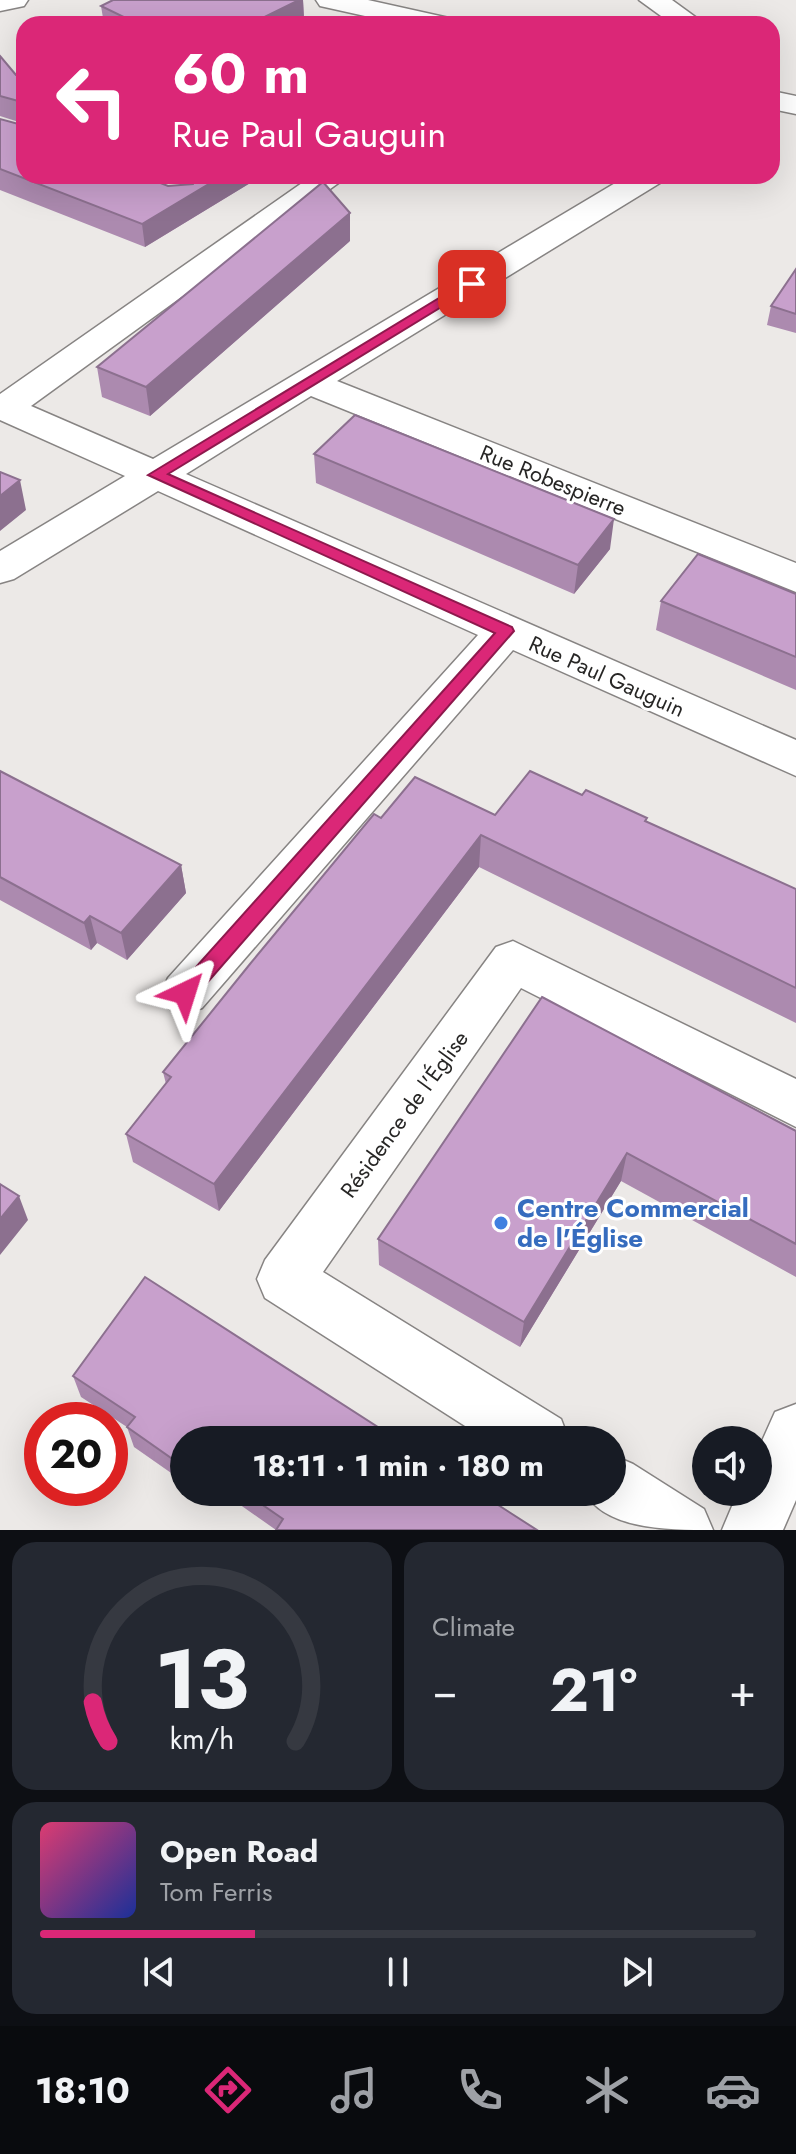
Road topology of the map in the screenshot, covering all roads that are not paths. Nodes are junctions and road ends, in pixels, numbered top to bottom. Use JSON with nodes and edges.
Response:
{"nodes":[{"id":1,"x":14,"y":0,"type":"edge"},
{"id":2,"x":330,"y":0,"type":"edge"},
{"id":3,"x":653,"y":0,"type":"edge"},
{"id":4,"x":0,"y":3,"type":"edge"},
{"id":5,"x":403,"y":16,"type":"edge"},
{"id":6,"x":678,"y":16,"type":"edge"},
{"id":7,"x":321,"y":184,"type":"edge"},
{"id":8,"x":620,"y":184,"type":"edge"},
{"id":9,"x":310,"y":383,"type":"junction"},
{"id":10,"x":2,"y":407,"type":"edge"},
{"id":11,"x":156,"y":475,"type":"junction"},
{"id":12,"x":0,"y":569,"type":"edge"},
{"id":13,"x":796,"y":578,"type":"edge"},
{"id":14,"x":506,"y":631,"type":"junction"},
{"id":15,"x":796,"y":759,"type":"edge"},
{"id":16,"x":185,"y":993,"type":"dead end"},
{"id":17,"x":796,"y":1104,"type":"edge"},
{"id":18,"x":518,"y":1426,"type":"edge"},
{"id":19,"x":796,"y":1433,"type":"edge"},
{"id":20,"x":626,"y":1494,"type":"edge"},
{"id":21,"x":683,"y":1530,"type":"edge"},
{"id":22,"x":752,"y":1530,"type":"edge"}],
"edges":[{"from":1,"to":4,"type":"street"},
{"from":2,"to":5,"type":"street"},
{"from":3,"to":6,"type":"street"},
{"from":7,"to":10,"type":"street"},
{"from":8,"to":9,"type":"street"},
{"from":9,"to":11,"type":"street"},
{"from":9,"to":13,"type":"street","name":"Rue Robespierre"},
{"from":10,"to":11,"type":"street","name":"Rue Paul Gauguin"},
{"from":11,"to":12,"type":"street"},
{"from":11,"to":14,"type":"street","name":"Rue Paul Gauguin"},
{"from":14,"to":15,"type":"street","name":"Rue Paul Gauguin"},
{"from":14,"to":16,"type":"street"},
{"from":17,"to":18,"type":"street","name":"Résidence de l'Église"},
{"from":19,"to":22,"type":"street"},
{"from":20,"to":21,"type":"street"}]}
